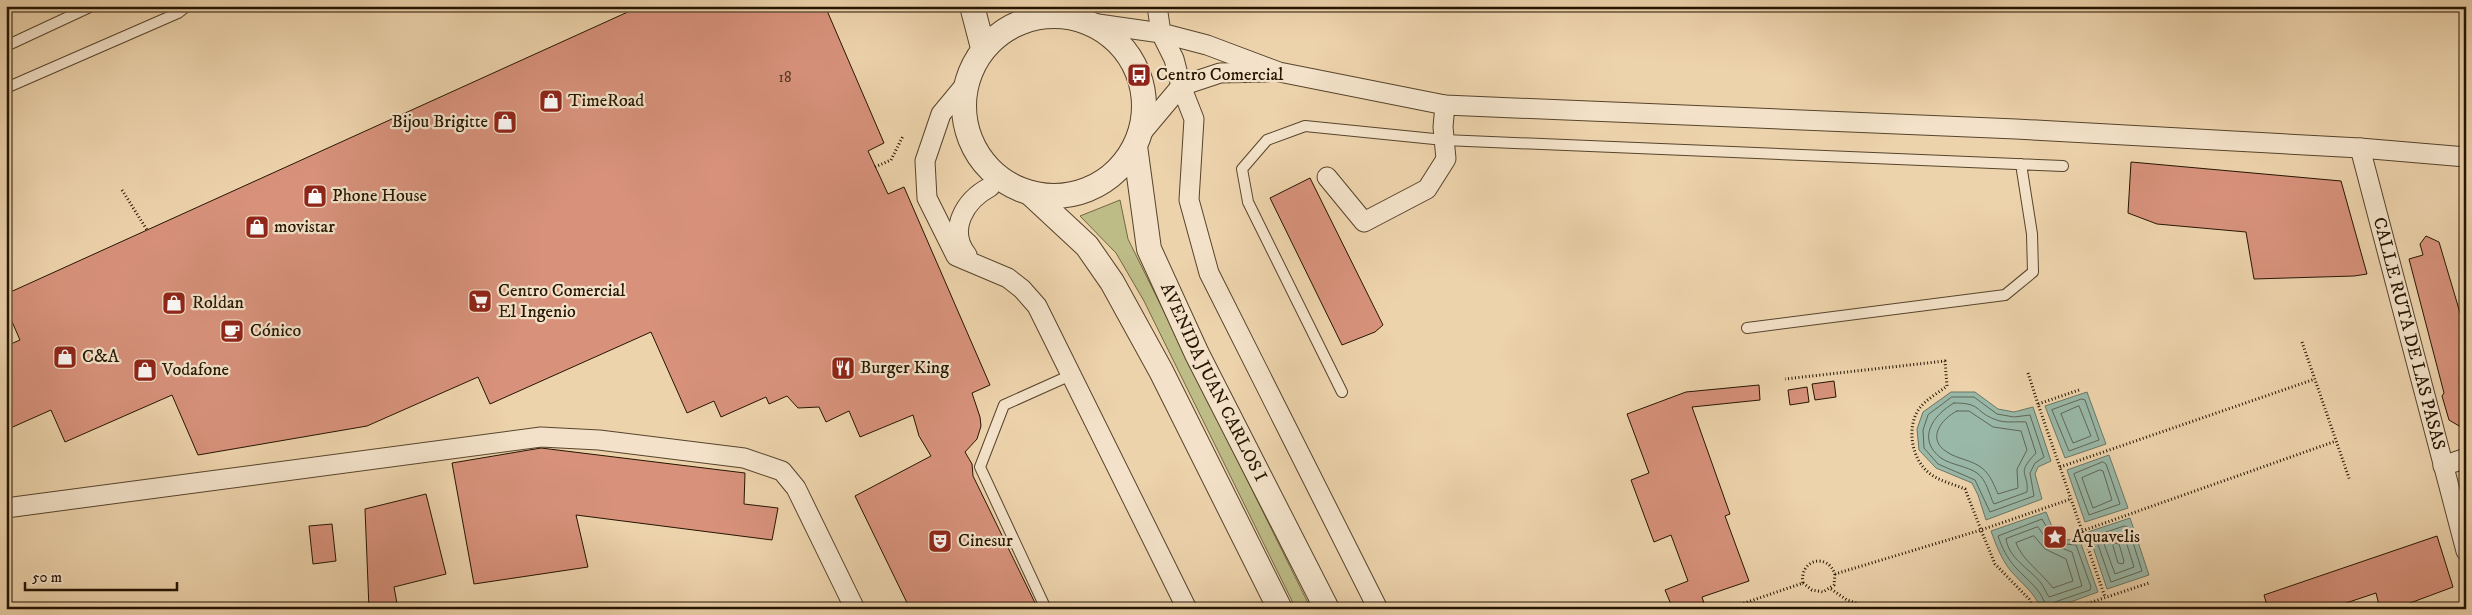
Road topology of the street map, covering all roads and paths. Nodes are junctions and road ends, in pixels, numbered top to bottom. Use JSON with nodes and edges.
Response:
{"nodes":[{"id":1,"x":92,"y":6,"type":"edge"},
{"id":2,"x":187,"y":6,"type":"edge"},
{"id":3,"x":628,"y":6,"type":"edge"},
{"id":4,"x":972,"y":6,"type":"edge"},
{"id":5,"x":1157,"y":6,"type":"edge"},
{"id":6,"x":630,"y":11,"type":"dead end"},
{"id":7,"x":1063,"y":11,"type":"edge"},
{"id":8,"x":1091,"y":23,"type":"junction"},
{"id":9,"x":1161,"y":34,"type":"junction"},
{"id":10,"x":6,"y":46,"type":"edge"},
{"id":11,"x":983,"y":48,"type":"junction"},
{"id":12,"x":1279,"y":72,"type":"junction"},
{"id":13,"x":965,"y":85,"type":"junction"},
{"id":14,"x":1181,"y":86,"type":"junction"},
{"id":15,"x":6,"y":88,"type":"edge"},
{"id":16,"x":1445,"y":105,"type":"junction"},
{"id":17,"x":902,"y":136,"type":"dead end"},
{"id":18,"x":1444,"y":140,"type":"junction"},
{"id":19,"x":1137,"y":141,"type":"junction"},
{"id":20,"x":2360,"y":148,"type":"junction"},
{"id":21,"x":2466,"y":157,"type":"edge"},
{"id":22,"x":2021,"y":164,"type":"junction"},
{"id":23,"x":2063,"y":166,"type":"dead end"},
{"id":24,"x":876,"y":167,"type":"dead end"},
{"id":25,"x":1327,"y":178,"type":"dead end"},
{"id":26,"x":990,"y":187,"type":"dead end"},
{"id":27,"x":122,"y":190,"type":"dead end"},
{"id":28,"x":1030,"y":193,"type":"junction"},
{"id":29,"x":147,"y":230,"type":"dead end"},
{"id":30,"x":982,"y":267,"type":"junction"},
{"id":31,"x":1747,"y":328,"type":"dead end"},
{"id":32,"x":2302,"y":342,"type":"dead end"},
{"id":33,"x":2028,"y":373,"type":"dead end"},
{"id":34,"x":1072,"y":375,"type":"junction"},
{"id":35,"x":1785,"y":378,"type":"dead end"},
{"id":36,"x":2315,"y":379,"type":"junction"},
{"id":37,"x":2078,"y":390,"type":"dead end"},
{"id":38,"x":1342,"y":392,"type":"dead end"},
{"id":39,"x":2038,"y":404,"type":"junction"},
{"id":40,"x":2336,"y":441,"type":"junction"},
{"id":41,"x":2466,"y":458,"type":"edge"},
{"id":42,"x":2443,"y":466,"type":"junction"},
{"id":43,"x":2060,"y":468,"type":"junction"},
{"id":44,"x":2350,"y":481,"type":"dead end"},
{"id":45,"x":2071,"y":499,"type":"junction"},
{"id":46,"x":6,"y":508,"type":"edge"},
{"id":47,"x":1981,"y":530,"type":"junction"},
{"id":48,"x":2082,"y":531,"type":"junction"},
{"id":49,"x":2466,"y":551,"type":"edge"},
{"id":50,"x":1835,"y":574,"type":"junction"},
{"id":51,"x":1803,"y":583,"type":"junction"},
{"id":52,"x":2149,"y":583,"type":"dead end"},
{"id":53,"x":1831,"y":589,"type":"junction"},
{"id":54,"x":2105,"y":597,"type":"junction"},
{"id":55,"x":1871,"y":608,"type":"edge"},
{"id":56,"x":855,"y":609,"type":"edge"},
{"id":57,"x":1046,"y":609,"type":"edge"},
{"id":58,"x":1187,"y":609,"type":"edge"},
{"id":59,"x":1280,"y":609,"type":"edge"},
{"id":60,"x":1326,"y":609,"type":"edge"},
{"id":61,"x":1378,"y":609,"type":"edge"},
{"id":62,"x":1727,"y":609,"type":"edge"},
{"id":63,"x":2034,"y":609,"type":"edge"},
{"id":64,"x":2071,"y":609,"type":"edge"}],
"edges":[{"from":1,"to":10,"type":"lane"},
{"from":2,"to":15,"type":"lane"},
{"from":3,"to":6,"type":"path"},
{"from":4,"to":11,"type":"street"},
{"from":5,"to":9,"type":"street"},
{"from":7,"to":8,"type":"street"},
{"from":7,"to":11,"type":"street"},
{"from":8,"to":9,"type":"street"},
{"from":8,"to":19,"type":"street"},
{"from":9,"to":12,"type":"street"},
{"from":9,"to":14,"type":"street"},
{"from":11,"to":13,"type":"street"},
{"from":12,"to":14,"type":"street"},
{"from":12,"to":16,"type":"street"},
{"from":13,"to":28,"type":"street"},
{"from":13,"to":30,"type":"street"},
{"from":14,"to":19,"type":"street"},
{"from":14,"to":61,"type":"street"},
{"from":16,"to":18,"type":"street"},
{"from":16,"to":20,"type":"street"},
{"from":17,"to":24,"type":"path"},
{"from":18,"to":22,"type":"lane"},
{"from":18,"to":25,"type":"street"},
{"from":18,"to":38,"type":"lane"},
{"from":19,"to":28,"type":"street"},
{"from":19,"to":60,"type":"street","name":"AVENIDA JUAN CARLOS I"},
{"from":20,"to":21,"type":"street"},
{"from":20,"to":42,"type":"street","name":"CALLE RUTA DE LAS PASAS"},
{"from":22,"to":23,"type":"lane"},
{"from":22,"to":31,"type":"lane"},
{"from":26,"to":30,"type":"street"},
{"from":27,"to":29,"type":"path"},
{"from":28,"to":59,"type":"street"},
{"from":30,"to":34,"type":"street"},
{"from":32,"to":36,"type":"path"},
{"from":33,"to":39,"type":"path"},
{"from":34,"to":57,"type":"lane"},
{"from":34,"to":58,"type":"street"},
{"from":35,"to":47,"type":"path"},
{"from":36,"to":40,"type":"path"},
{"from":36,"to":43,"type":"path"},
{"from":37,"to":39,"type":"path"},
{"from":39,"to":43,"type":"path"},
{"from":40,"to":44,"type":"path"},
{"from":40,"to":48,"type":"path"},
{"from":41,"to":42,"type":"street"},
{"from":42,"to":49,"type":"street","name":"CALLE RUTA DE LAS PASAS"},
{"from":43,"to":45,"type":"path"},
{"from":45,"to":47,"type":"path"},
{"from":45,"to":48,"type":"path"},
{"from":46,"to":56,"type":"street"},
{"from":47,"to":50,"type":"path"},
{"from":47,"to":63,"type":"path"},
{"from":48,"to":54,"type":"path"},
{"from":50,"to":51,"type":"path"},
{"from":50,"to":53,"type":"path"},
{"from":51,"to":53,"type":"path"},
{"from":51,"to":62,"type":"path"},
{"from":52,"to":54,"type":"path"},
{"from":53,"to":55,"type":"path"},
{"from":54,"to":64,"type":"path"}]}
